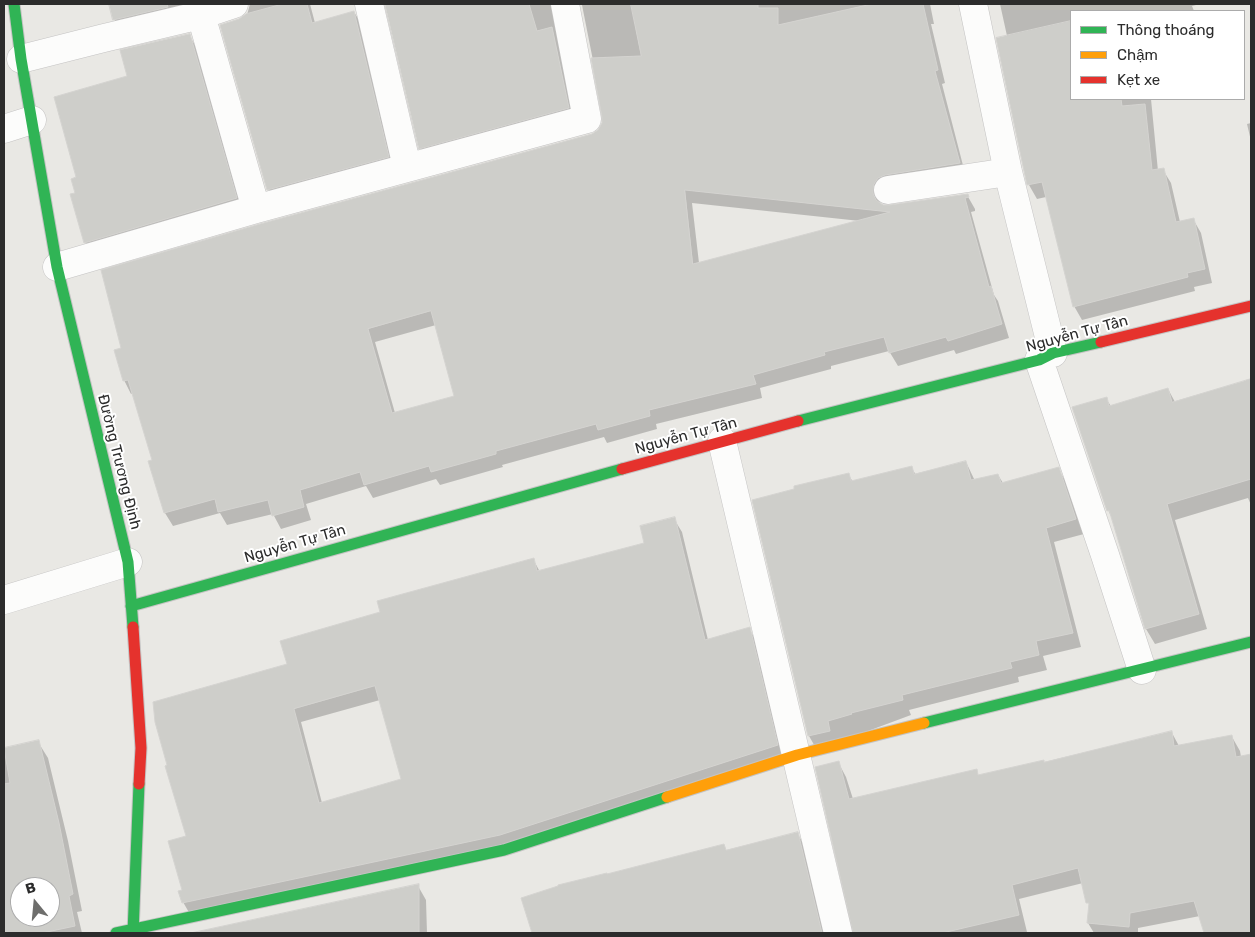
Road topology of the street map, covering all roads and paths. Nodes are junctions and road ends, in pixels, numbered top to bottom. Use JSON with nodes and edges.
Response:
{"nodes":[{"id":1,"x":14,"y":4,"type":"edge"},
{"id":2,"x":234,"y":4,"type":"edge"},
{"id":3,"x":369,"y":4,"type":"edge"},
{"id":4,"x":565,"y":4,"type":"edge"},
{"id":5,"x":973,"y":4,"type":"edge"},
{"id":6,"x":201,"y":15,"type":"junction"},
{"id":7,"x":22,"y":59,"type":"junction"},
{"id":8,"x":32,"y":120,"type":"junction"},
{"id":9,"x":4,"y":129,"type":"edge"},
{"id":10,"x":407,"y":167,"type":"junction"},
{"id":11,"x":1008,"y":172,"type":"junction"},
{"id":12,"x":888,"y":190,"type":"dead end"},
{"id":13,"x":256,"y":209,"type":"junction"},
{"id":14,"x":57,"y":267,"type":"junction"},
{"id":15,"x":1251,"y":306,"type":"edge"},
{"id":16,"x":1046,"y":356,"type":"junction"},
{"id":17,"x":722,"y":441,"type":"junction"},
{"id":18,"x":128,"y":562,"type":"junction"},
{"id":19,"x":4,"y":600,"type":"edge"},
{"id":20,"x":131,"y":606,"type":"junction"},
{"id":21,"x":1251,"y":642,"type":"edge"},
{"id":22,"x":1142,"y":670,"type":"junction"},
{"id":23,"x":797,"y":755,"type":"junction"},
{"id":24,"x":133,"y":932,"type":"edge"},
{"id":25,"x":116,"y":933,"type":"edge"},
{"id":26,"x":838,"y":933,"type":"edge"}],
"edges":[{"from":1,"to":7,"type":"street","name":"Đường Trương Định"},
{"from":2,"to":6,"type":"street"},
{"from":3,"to":10,"type":"street"},
{"from":4,"to":10,"type":"street"},
{"from":5,"to":11,"type":"street"},
{"from":6,"to":7,"type":"street"},
{"from":6,"to":13,"type":"street"},
{"from":7,"to":8,"type":"street","name":"Đường Trương Định"},
{"from":8,"to":9,"type":"street"},
{"from":8,"to":14,"type":"street","name":"Đường Trương Định"},
{"from":10,"to":13,"type":"street"},
{"from":11,"to":12,"type":"street"},
{"from":11,"to":16,"type":"street"},
{"from":13,"to":14,"type":"street"},
{"from":14,"to":18,"type":"street","name":"Đường Trương Định"},
{"from":15,"to":16,"type":"street","name":"Nguyễn Tự Tân"},
{"from":16,"to":17,"type":"street","name":"Nguyễn Tự Tân"},
{"from":16,"to":22,"type":"street"},
{"from":17,"to":20,"type":"street","name":"Nguyễn Tự Tân"},
{"from":17,"to":23,"type":"street"},
{"from":18,"to":19,"type":"street"},
{"from":18,"to":20,"type":"street","name":"Đường Trương Định"},
{"from":20,"to":24,"type":"street","name":"Đường Trương Định"},
{"from":21,"to":22,"type":"street"},
{"from":22,"to":23,"type":"street"},
{"from":23,"to":24,"type":"street"},
{"from":23,"to":26,"type":"street"},
{"from":24,"to":25,"type":"street"}]}
